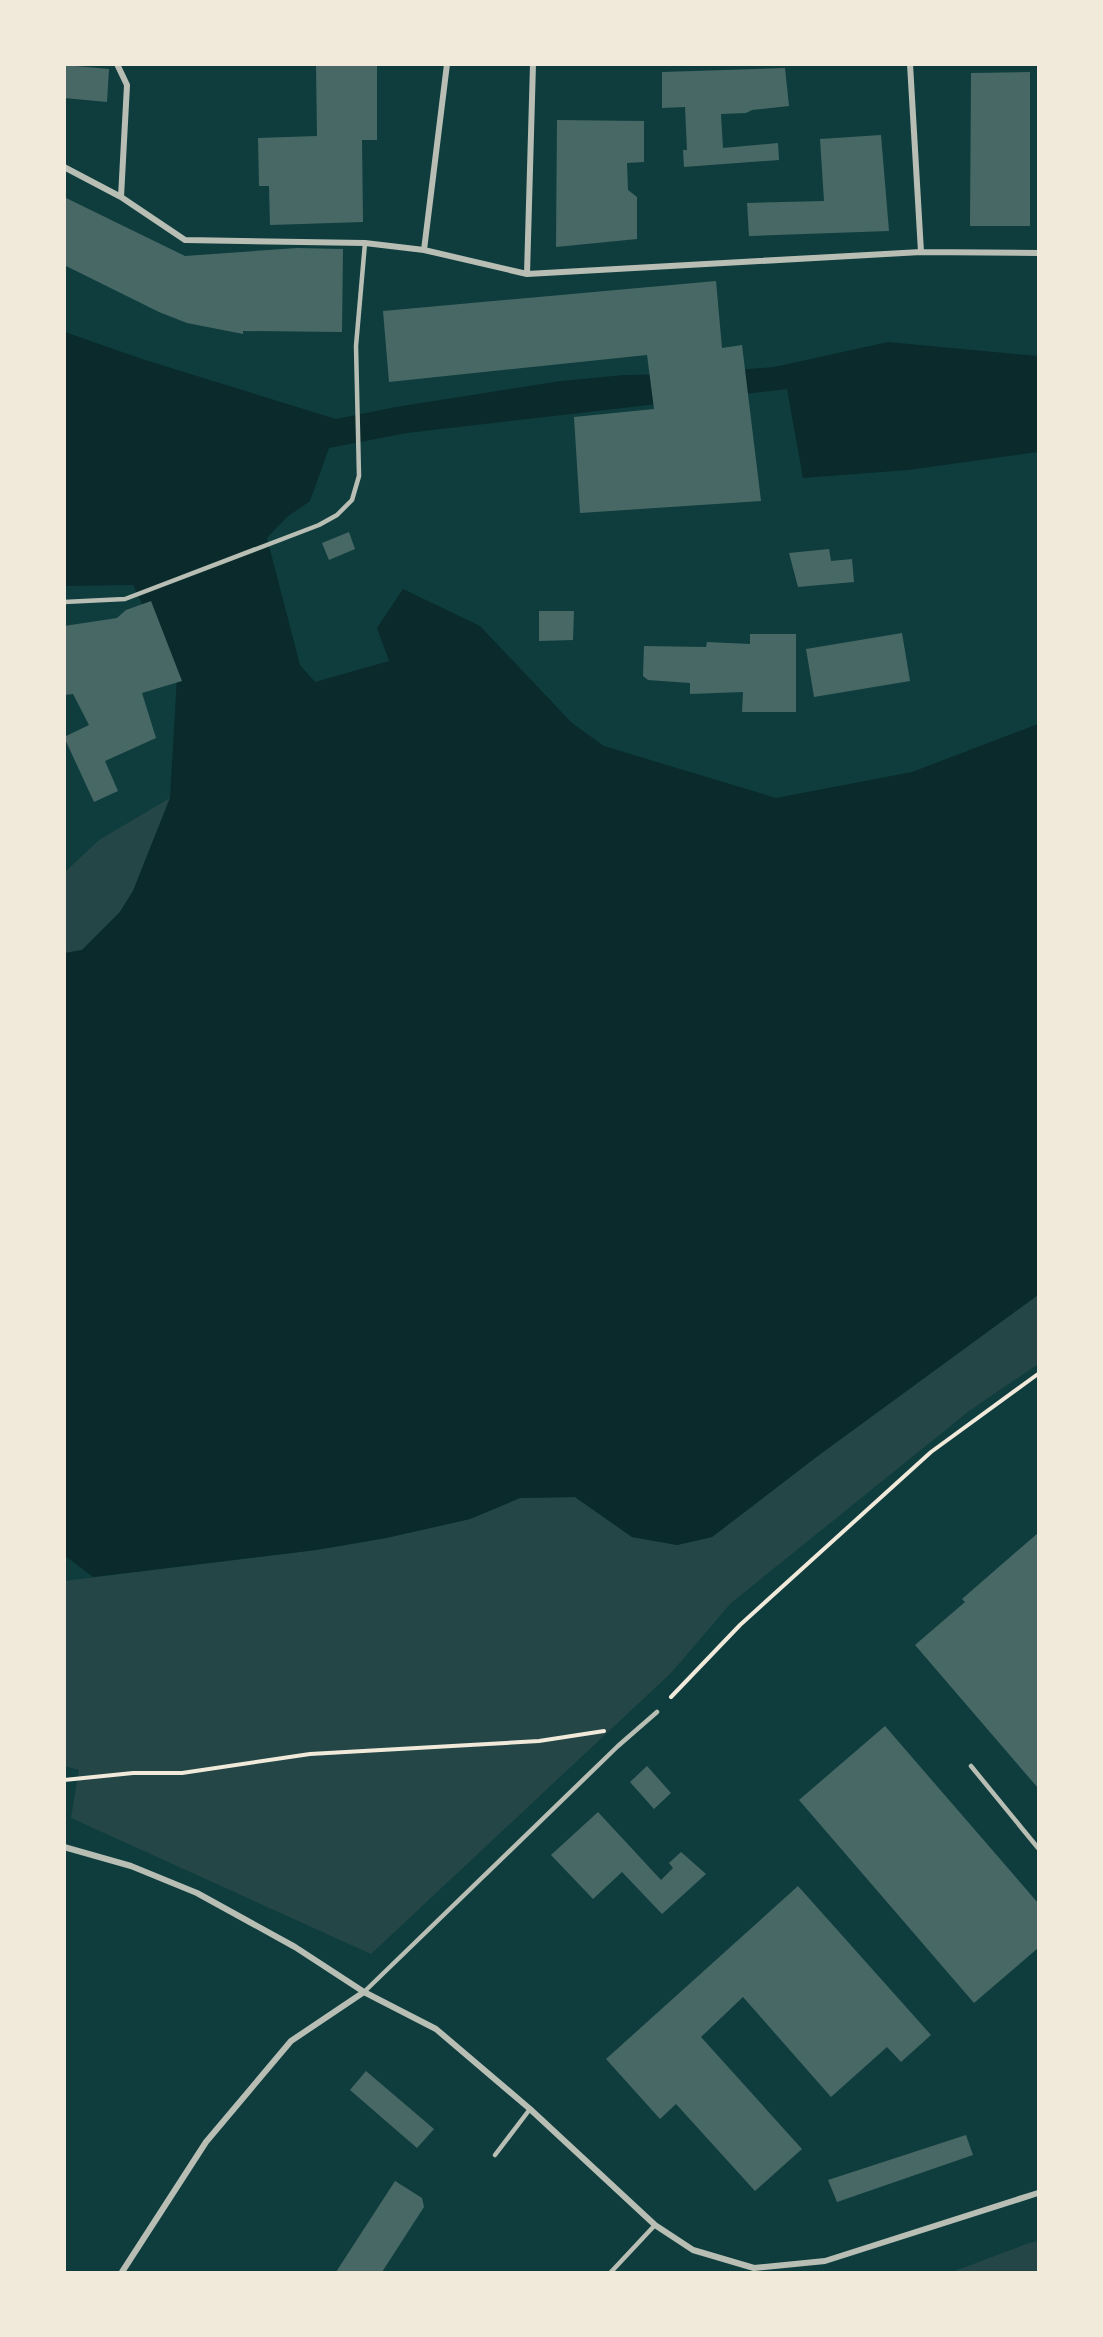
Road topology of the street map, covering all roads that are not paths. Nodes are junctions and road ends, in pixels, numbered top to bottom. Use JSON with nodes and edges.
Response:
{"nodes":[{"id":1,"x":117,"y":64,"type":"edge"},
{"id":2,"x":447,"y":64,"type":"edge"},
{"id":3,"x":533,"y":64,"type":"edge"},
{"id":4,"x":909,"y":64,"type":"edge"},
{"id":5,"x":64,"y":167,"type":"edge"},
{"id":6,"x":121,"y":197,"type":"junction"},
{"id":7,"x":365,"y":243,"type":"junction"},
{"id":8,"x":424,"y":250,"type":"junction"},
{"id":9,"x":921,"y":252,"type":"junction"},
{"id":10,"x":1038,"y":253,"type":"edge"},
{"id":11,"x":527,"y":274,"type":"junction"},
{"id":12,"x":64,"y":602,"type":"edge"},
{"id":13,"x":657,"y":1712,"type":"road end"},
{"id":14,"x":970,"y":1766,"type":"dead end"},
{"id":15,"x":64,"y":1847,"type":"edge"},
{"id":16,"x":1038,"y":1848,"type":"edge"},
{"id":17,"x":364,"y":1992,"type":"junction"},
{"id":18,"x":530,"y":2109,"type":"junction"},
{"id":19,"x":495,"y":2155,"type":"dead end"},
{"id":20,"x":1038,"y":2193,"type":"edge"},
{"id":21,"x":655,"y":2225,"type":"junction"},
{"id":22,"x":753,"y":2270,"type":"edge"},
{"id":23,"x":122,"y":2272,"type":"edge"},
{"id":24,"x":611,"y":2272,"type":"edge"}],
"edges":[{"from":1,"to":6,"type":"street"},
{"from":2,"to":8,"type":"street"},
{"from":3,"to":11,"type":"street"},
{"from":4,"to":9,"type":"street"},
{"from":5,"to":6,"type":"street"},
{"from":6,"to":7,"type":"street"},
{"from":7,"to":8,"type":"street"},
{"from":7,"to":12,"type":"lane"},
{"from":8,"to":11,"type":"street"},
{"from":9,"to":10,"type":"street"},
{"from":9,"to":11,"type":"street"},
{"from":13,"to":17,"type":"lane"},
{"from":14,"to":16,"type":"lane"},
{"from":15,"to":17,"type":"street"},
{"from":17,"to":18,"type":"street"},
{"from":17,"to":23,"type":"street"},
{"from":18,"to":19,"type":"lane"},
{"from":18,"to":21,"type":"street"},
{"from":20,"to":22,"type":"street"},
{"from":21,"to":22,"type":"street"},
{"from":21,"to":24,"type":"lane"}]}
